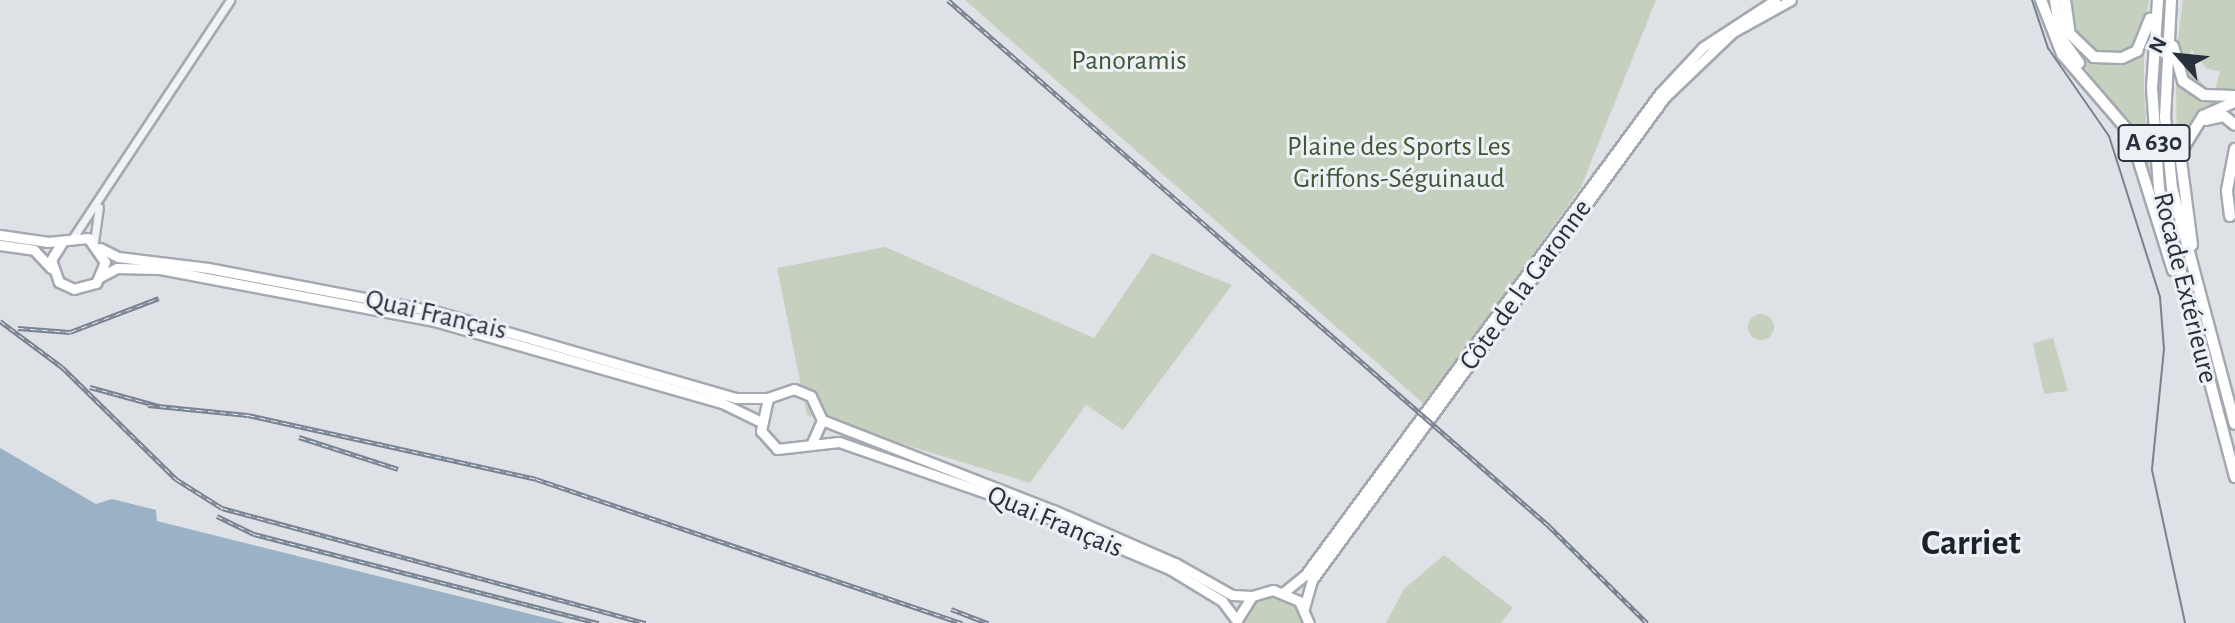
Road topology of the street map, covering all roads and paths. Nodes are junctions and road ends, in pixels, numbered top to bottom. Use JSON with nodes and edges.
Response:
{"nodes":[{"id":1,"x":230,"y":0,"type":"edge"},
{"id":2,"x":1775,"y":0,"type":"edge"},
{"id":3,"x":1791,"y":0,"type":"edge"},
{"id":4,"x":2041,"y":0,"type":"edge"},
{"id":5,"x":2055,"y":0,"type":"edge"},
{"id":6,"x":2065,"y":0,"type":"edge"},
{"id":7,"x":2155,"y":2,"type":"edge"},
{"id":8,"x":2173,"y":3,"type":"edge"},
{"id":9,"x":2235,"y":96,"type":"edge"},
{"id":10,"x":2235,"y":102,"type":"edge"},
{"id":11,"x":2121,"y":118,"type":"junction"},
{"id":12,"x":2235,"y":125,"type":"edge"},
{"id":13,"x":2193,"y":127,"type":"junction"},
{"id":14,"x":2235,"y":149,"type":"edge"},
{"id":15,"x":99,"y":207,"type":"junction"},
{"id":16,"x":2230,"y":216,"type":"dead end"},
{"id":17,"x":0,"y":235,"type":"edge"},
{"id":18,"x":74,"y":236,"type":"junction"},
{"id":19,"x":63,"y":241,"type":"junction"},
{"id":20,"x":0,"y":245,"type":"edge"},
{"id":21,"x":97,"y":245,"type":"junction"},
{"id":22,"x":51,"y":268,"type":"junction"},
{"id":23,"x":100,"y":277,"type":"junction"},
{"id":24,"x":2178,"y":278,"type":"junction"},
{"id":25,"x":2218,"y":364,"type":"junction"},
{"id":26,"x":768,"y":398,"type":"junction"},
{"id":27,"x":822,"y":420,"type":"junction"},
{"id":28,"x":759,"y":421,"type":"junction"},
{"id":29,"x":2235,"y":424,"type":"edge"},
{"id":30,"x":811,"y":445,"type":"junction"},
{"id":31,"x":2235,"y":477,"type":"edge"},
{"id":32,"x":1284,"y":592,"type":"junction"},
{"id":33,"x":1252,"y":596,"type":"junction"},
{"id":34,"x":1304,"y":608,"type":"junction"},
{"id":35,"x":1237,"y":622,"type":"edge"},
{"id":36,"x":1309,"y":623,"type":"edge"}],
"edges":[{"from":1,"to":15,"type":"street"},
{"from":2,"to":32,"type":"main road","name":"Côte de la Garonne"},
{"from":3,"to":34,"type":"main road","name":"Côte de la Garonne"},
{"from":4,"to":11,"type":"highway"},
{"from":5,"to":11,"type":"highway"},
{"from":6,"to":7,"type":"highway"},
{"from":7,"to":24,"type":"highway","name":"Rocade Extérieure","number":"A 630"},
{"from":8,"to":9,"type":"highway"},
{"from":8,"to":25,"type":"highway","number":"A 630"},
{"from":10,"to":13,"type":"highway"},
{"from":11,"to":24,"type":"highway"},
{"from":12,"to":13,"type":"highway"},
{"from":13,"to":25,"type":"highway"},
{"from":14,"to":16,"type":"highway"},
{"from":15,"to":18,"type":"street"},
{"from":15,"to":21,"type":"street"},
{"from":17,"to":19,"type":"main road"},
{"from":18,"to":19,"type":"main road"},
{"from":18,"to":21,"type":"main road"},
{"from":19,"to":22,"type":"main road"},
{"from":20,"to":22,"type":"main road"},
{"from":21,"to":23,"type":"main road"},
{"from":21,"to":26,"type":"main road","name":"Quai Français"},
{"from":22,"to":23,"type":"main road"},
{"from":23,"to":28,"type":"main road","name":"Quai Français"},
{"from":24,"to":31,"type":"highway","name":"Rocade Extérieure","number":"A 630"},
{"from":25,"to":29,"type":"highway","number":"A 630"},
{"from":26,"to":27,"type":"main road"},
{"from":26,"to":28,"type":"main road"},
{"from":27,"to":30,"type":"main road"},
{"from":27,"to":33,"type":"main road","name":"Quai Français"},
{"from":28,"to":30,"type":"main road"},
{"from":30,"to":35,"type":"main road","name":"Quai Français"},
{"from":32,"to":33,"type":"main road"},
{"from":32,"to":34,"type":"main road"},
{"from":33,"to":35,"type":"main road"},
{"from":34,"to":36,"type":"main road"}]}
